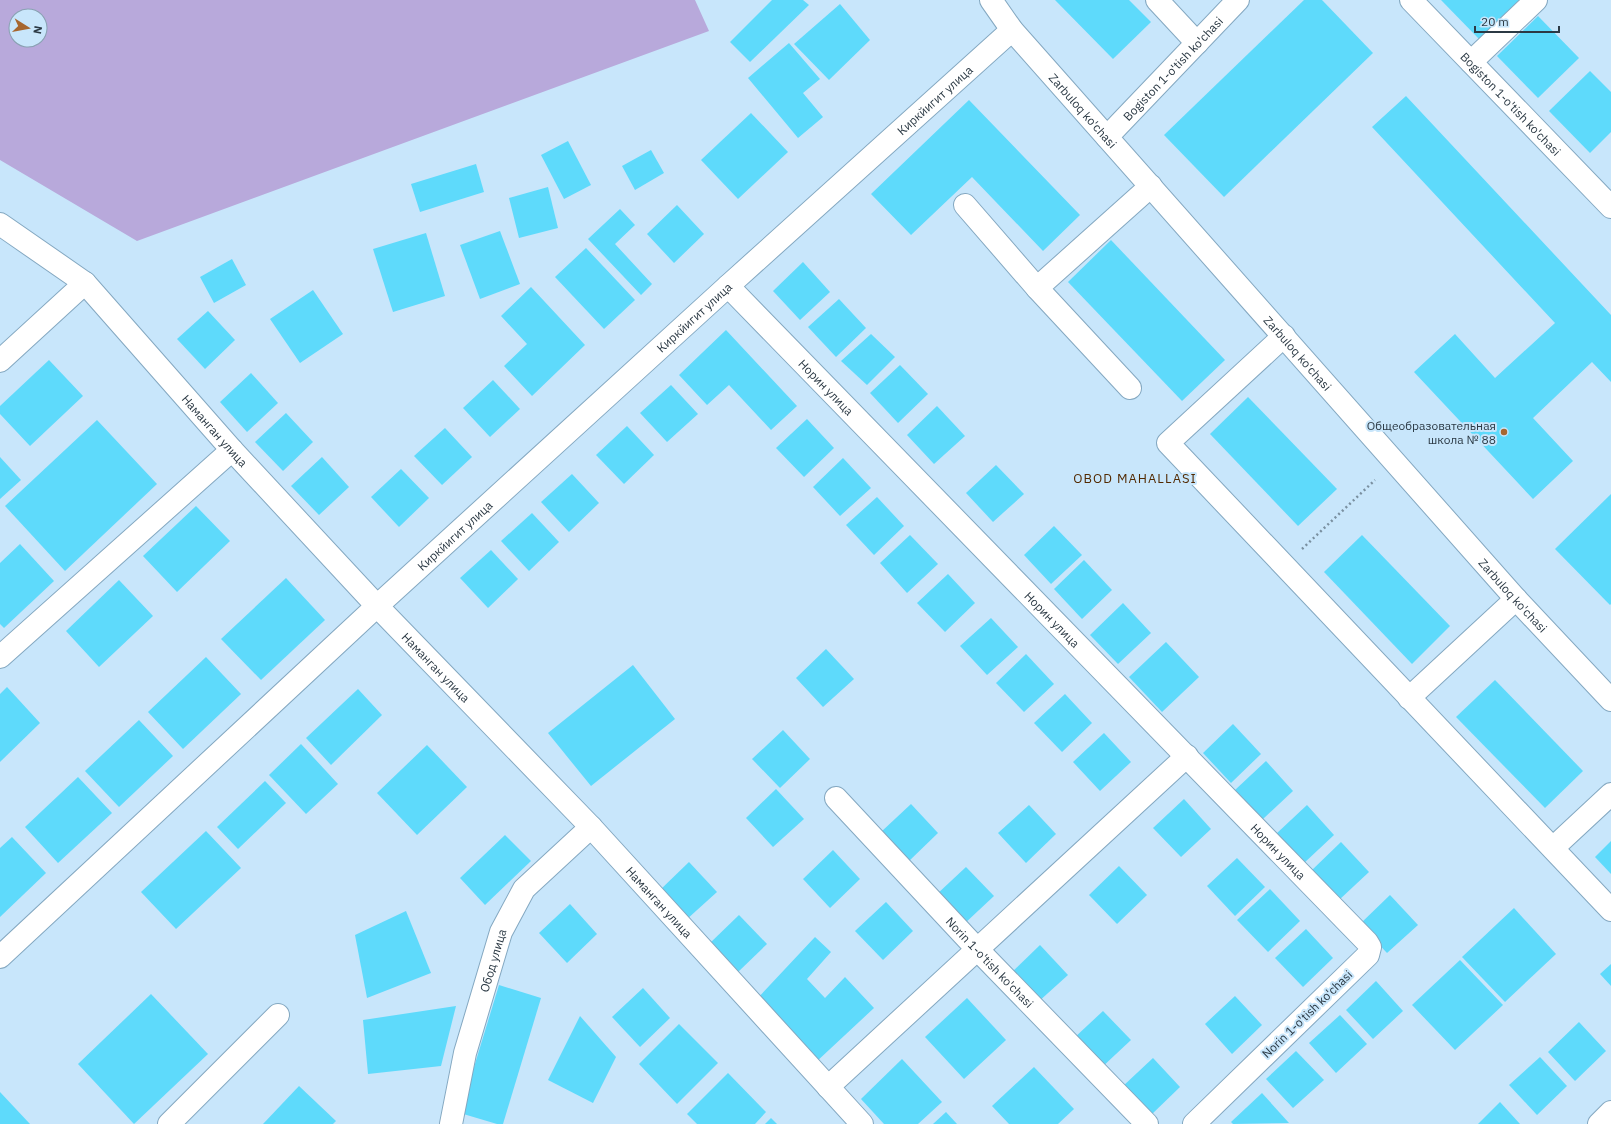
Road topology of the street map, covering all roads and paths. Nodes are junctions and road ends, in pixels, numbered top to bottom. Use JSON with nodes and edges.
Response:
{"nodes":[{"id":1,"x":991,"y":0,"type":"edge"},
{"id":2,"x":1157,"y":0,"type":"edge"},
{"id":3,"x":1238,"y":0,"type":"edge"},
{"id":4,"x":1411,"y":0,"type":"edge"},
{"id":5,"x":1536,"y":0,"type":"edge"},
{"id":6,"x":1012,"y":30,"type":"junction"},
{"id":7,"x":1197,"y":43,"type":"junction"},
{"id":8,"x":1471,"y":62,"type":"junction"},
{"id":9,"x":1107,"y":137,"type":"junction"},
{"id":10,"x":1151,"y":186,"type":"junction"},
{"id":11,"x":1609,"y":201,"type":"edge"},
{"id":12,"x":965,"y":205,"type":"dead end"},
{"id":13,"x":0,"y":224,"type":"edge"},
{"id":14,"x":86,"y":283,"type":"junction"},
{"id":15,"x":728,"y":286,"type":"junction"},
{"id":16,"x":1037,"y":288,"type":"junction"},
{"id":17,"x":1284,"y":336,"type":"junction"},
{"id":18,"x":0,"y":361,"type":"edge"},
{"id":19,"x":1130,"y":388,"type":"dead end"},
{"id":20,"x":232,"y":450,"type":"junction"},
{"id":21,"x":1395,"y":462,"type":"junction"},
{"id":22,"x":1284,"y":566,"type":"junction"},
{"id":23,"x":1516,"y":600,"type":"junction"},
{"id":24,"x":377,"y":606,"type":"junction"},
{"id":25,"x":0,"y":657,"type":"edge"},
{"id":26,"x":1409,"y":698,"type":"junction"},
{"id":27,"x":1611,"y":700,"type":"edge"},
{"id":28,"x":1187,"y":756,"type":"junction"},
{"id":29,"x":1611,"y":794,"type":"edge"},
{"id":30,"x":836,"y":798,"type":"dead end"},
{"id":31,"x":591,"y":827,"type":"junction"},
{"id":32,"x":1553,"y":848,"type":"junction"},
{"id":33,"x":1611,"y":910,"type":"edge"},
{"id":34,"x":977,"y":949,"type":"junction"},
{"id":35,"x":1368,"y":954,"type":"joint"},
{"id":36,"x":0,"y":957,"type":"edge"},
{"id":37,"x":278,"y":1015,"type":"dead end"},
{"id":38,"x":828,"y":1087,"type":"junction"},
{"id":39,"x":1611,"y":1112,"type":"edge"},
{"id":40,"x":169,"y":1124,"type":"edge"},
{"id":41,"x":451,"y":1124,"type":"edge"},
{"id":42,"x":862,"y":1124,"type":"edge"},
{"id":43,"x":1147,"y":1124,"type":"edge"},
{"id":44,"x":1194,"y":1124,"type":"edge"},
{"id":45,"x":1599,"y":1124,"type":"edge"}],
"edges":[{"from":1,"to":6,"type":"street","name":"Zarbuloq ko'chasi"},
{"from":2,"to":7,"type":"street"},
{"from":3,"to":7,"type":"street","name":"Bogiston 1-o'tish ko'chasi"},
{"from":4,"to":8,"type":"street","name":"Bogiston 1-o'tish ko'chasi"},
{"from":5,"to":8,"type":"street"},
{"from":6,"to":9,"type":"street","name":"Zarbuloq ko'chasi"},
{"from":6,"to":15,"type":"street","name":"Киркйигит улица"},
{"from":7,"to":9,"type":"street","name":"Bogiston 1-o'tish ko'chasi"},
{"from":8,"to":11,"type":"street","name":"Bogiston 1-o'tish ko'chasi"},
{"from":9,"to":10,"type":"street","name":"Zarbuloq ko'chasi"},
{"from":10,"to":16,"type":"street"},
{"from":10,"to":17,"type":"street","name":"Zarbuloq ko'chasi"},
{"from":12,"to":16,"type":"street"},
{"from":13,"to":14,"type":"street","name":"Наманган улица"},
{"from":14,"to":18,"type":"street"},
{"from":14,"to":20,"type":"street","name":"Наманган улица"},
{"from":15,"to":24,"type":"street","name":"Киркйигит улица"},
{"from":15,"to":28,"type":"street","name":"Норин улица"},
{"from":16,"to":19,"type":"street"},
{"from":17,"to":21,"type":"street","name":"Zarbuloq ko'chasi"},
{"from":17,"to":22,"type":"street"},
{"from":20,"to":24,"type":"street","name":"Наманган улица"},
{"from":20,"to":25,"type":"street"},
{"from":21,"to":22,"type":"path"},
{"from":21,"to":23,"type":"street","name":"Zarbuloq ko'chasi"},
{"from":22,"to":26,"type":"street"},
{"from":23,"to":26,"type":"street"},
{"from":23,"to":27,"type":"street","name":"Zarbuloq ko'chasi"},
{"from":24,"to":31,"type":"street","name":"Наманган улица"},
{"from":24,"to":36,"type":"street","name":"Киркйигит улица"},
{"from":26,"to":32,"type":"street"},
{"from":28,"to":34,"type":"street"},
{"from":28,"to":35,"type":"street","name":"Норин улица"},
{"from":29,"to":32,"type":"street"},
{"from":30,"to":34,"type":"street","name":"Norin 1-o'tish ko'chasi"},
{"from":31,"to":38,"type":"street","name":"Наманган улица"},
{"from":31,"to":41,"type":"street","name":"Обод улица"},
{"from":32,"to":33,"type":"street"},
{"from":34,"to":38,"type":"street"},
{"from":34,"to":43,"type":"street","name":"Norin 1-o'tish ko'chasi"},
{"from":35,"to":44,"type":"street","name":"Norin 1-o'tish ko'chasi"},
{"from":37,"to":40,"type":"street"},
{"from":38,"to":42,"type":"street","name":"Наманган улица"},
{"from":39,"to":45,"type":"street"}]}
